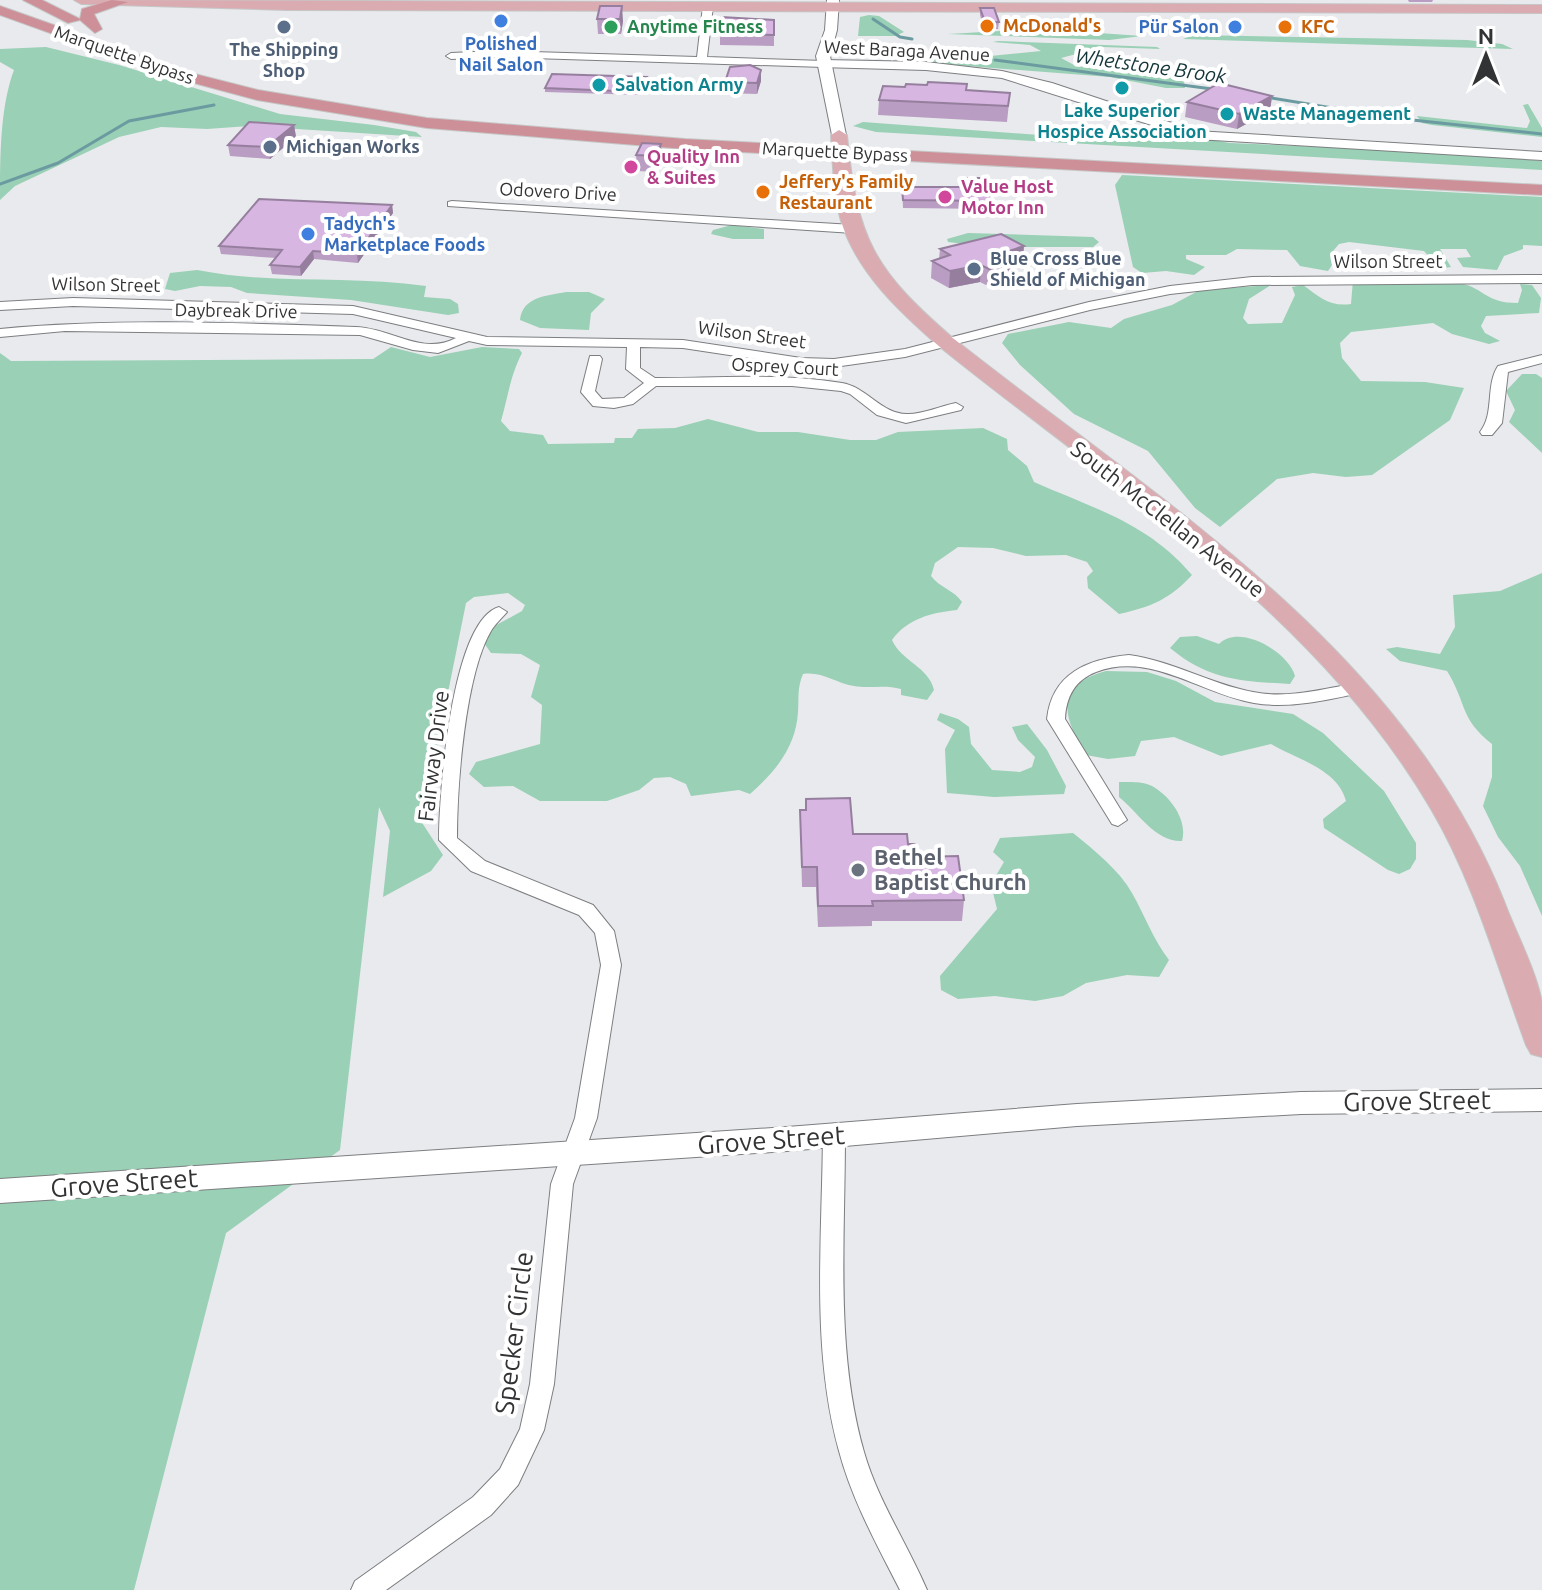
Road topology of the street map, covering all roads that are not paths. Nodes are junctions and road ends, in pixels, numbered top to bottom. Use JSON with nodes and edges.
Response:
{"nodes":[{"id":1,"x":30,"y":0,"type":"edge"},
{"id":2,"x":81,"y":0,"type":"edge"},
{"id":3,"x":229,"y":0,"type":"edge"},
{"id":4,"x":326,"y":0,"type":"edge"},
{"id":5,"x":116,"y":1,"type":"edge"},
{"id":6,"x":833,"y":3,"type":"edge"},
{"id":7,"x":199,"y":4,"type":"junction"},
{"id":8,"x":398,"y":4,"type":"junction"},
{"id":9,"x":1008,"y":4,"type":"edge"},
{"id":10,"x":1318,"y":4,"type":"edge"},
{"id":11,"x":708,"y":6,"type":"junction"},
{"id":12,"x":1542,"y":9,"type":"edge"},
{"id":13,"x":0,"y":10,"type":"edge"},
{"id":14,"x":95,"y":29,"type":"junction"},
{"id":15,"x":451,"y":56,"type":"dead end"},
{"id":16,"x":702,"y":60,"type":"junction"},
{"id":17,"x":824,"y":64,"type":"junction"},
{"id":18,"x":627,"y":125,"type":"junction"},
{"id":19,"x":593,"y":138,"type":"junction"},
{"id":20,"x":840,"y":144,"type":"junction"},
{"id":21,"x":1102,"y":150,"type":"junction"},
{"id":22,"x":1542,"y":156,"type":"edge"},
{"id":23,"x":1079,"y":165,"type":"junction"},
{"id":24,"x":1542,"y":175,"type":"edge"},
{"id":25,"x":1542,"y":190,"type":"edge"},
{"id":26,"x":452,"y":204,"type":"dead end"},
{"id":27,"x":853,"y":229,"type":"junction"},
{"id":28,"x":1542,"y":279,"type":"edge"},
{"id":29,"x":0,"y":306,"type":"edge"},
{"id":30,"x":0,"y":333,"type":"edge"},
{"id":31,"x":465,"y":338,"type":"junction"},
{"id":32,"x":947,"y":342,"type":"junction"},
{"id":33,"x":634,"y":343,"type":"junction"},
{"id":34,"x":595,"y":359,"type":"dead end"},
{"id":35,"x":1542,"y":359,"type":"edge"},
{"id":36,"x":652,"y":382,"type":"junction"},
{"id":37,"x":956,"y":407,"type":"dead end"},
{"id":38,"x":1487,"y":432,"type":"dead end"},
{"id":39,"x":499,"y":612,"type":"dead end"},
{"id":40,"x":1357,"y":688,"type":"junction"},
{"id":41,"x":1118,"y":820,"type":"dead end"},
{"id":42,"x":1542,"y":1045,"type":"edge"},
{"id":43,"x":1542,"y":1100,"type":"edge"},
{"id":44,"x":834,"y":1136,"type":"junction"},
{"id":45,"x":576,"y":1153,"type":"junction"},
{"id":46,"x":0,"y":1191,"type":"edge"},
{"id":47,"x":364,"y":1590,"type":"edge"},
{"id":48,"x":914,"y":1590,"type":"edge"}],
"edges":[{"from":1,"to":14,"type":"highway","name":"Marquette Bypass"},
{"from":2,"to":5,"type":"main road"},
{"from":3,"to":7,"type":"main road"},
{"from":4,"to":8,"type":"main road"},
{"from":5,"to":7,"type":"main road"},
{"from":5,"to":14,"type":"highway"},
{"from":6,"to":9,"type":"main road"},
{"from":6,"to":11,"type":"main road"},
{"from":6,"to":17,"type":"main road","name":"South McClellan Avenue"},
{"from":7,"to":8,"type":"main road"},
{"from":8,"to":11,"type":"main road"},
{"from":9,"to":10,"type":"main road"},
{"from":10,"to":12,"type":"main road"},
{"from":11,"to":16,"type":"street"},
{"from":13,"to":19,"type":"highway","name":"Marquette Bypass"},
{"from":14,"to":18,"type":"highway","name":"Marquette Bypass"},
{"from":15,"to":16,"type":"street","name":"West Baraga Avenue"},
{"from":16,"to":17,"type":"street","name":"West Baraga Avenue"},
{"from":17,"to":20,"type":"main road","name":"South McClellan Avenue"},
{"from":17,"to":22,"type":"street","name":"West Baraga Avenue"},
{"from":18,"to":19,"type":"highway"},
{"from":18,"to":20,"type":"highway","name":"Marquette Bypass"},
{"from":19,"to":20,"type":"highway","name":"Marquette Bypass"},
{"from":20,"to":21,"type":"highway","name":"Marquette Bypass"},
{"from":20,"to":23,"type":"highway","name":"Marquette Bypass"},
{"from":20,"to":27,"type":"main road","name":"South McClellan Avenue"},
{"from":21,"to":23,"type":"highway"},
{"from":21,"to":24,"type":"highway","name":"Marquette Bypass"},
{"from":23,"to":25,"type":"highway","name":"Marquette Bypass"},
{"from":26,"to":27,"type":"street","name":"Odovero Drive"},
{"from":27,"to":32,"type":"main road","name":"South McClellan Avenue"},
{"from":28,"to":32,"type":"street","name":"Wilson Street"},
{"from":29,"to":31,"type":"street","name":"Wilson Street"},
{"from":30,"to":31,"type":"street","name":"Daybreak Drive"},
{"from":31,"to":33,"type":"street","name":"Wilson Street"},
{"from":32,"to":33,"type":"street","name":"Wilson Street"},
{"from":32,"to":40,"type":"main road","name":"South McClellan Avenue"},
{"from":33,"to":36,"type":"street"},
{"from":34,"to":36,"type":"street"},
{"from":35,"to":38,"type":"street"},
{"from":36,"to":37,"type":"street","name":"Osprey Court"},
{"from":39,"to":45,"type":"street","name":"Fairway Drive"},
{"from":40,"to":41,"type":"street"},
{"from":40,"to":42,"type":"main road","name":"South McClellan Avenue"},
{"from":43,"to":44,"type":"main road","name":"Grove Street"},
{"from":44,"to":45,"type":"main road","name":"Grove Street"},
{"from":44,"to":48,"type":"street"},
{"from":45,"to":46,"type":"main road","name":"Grove Street"},
{"from":45,"to":47,"type":"street","name":"Specker Circle"}]}
